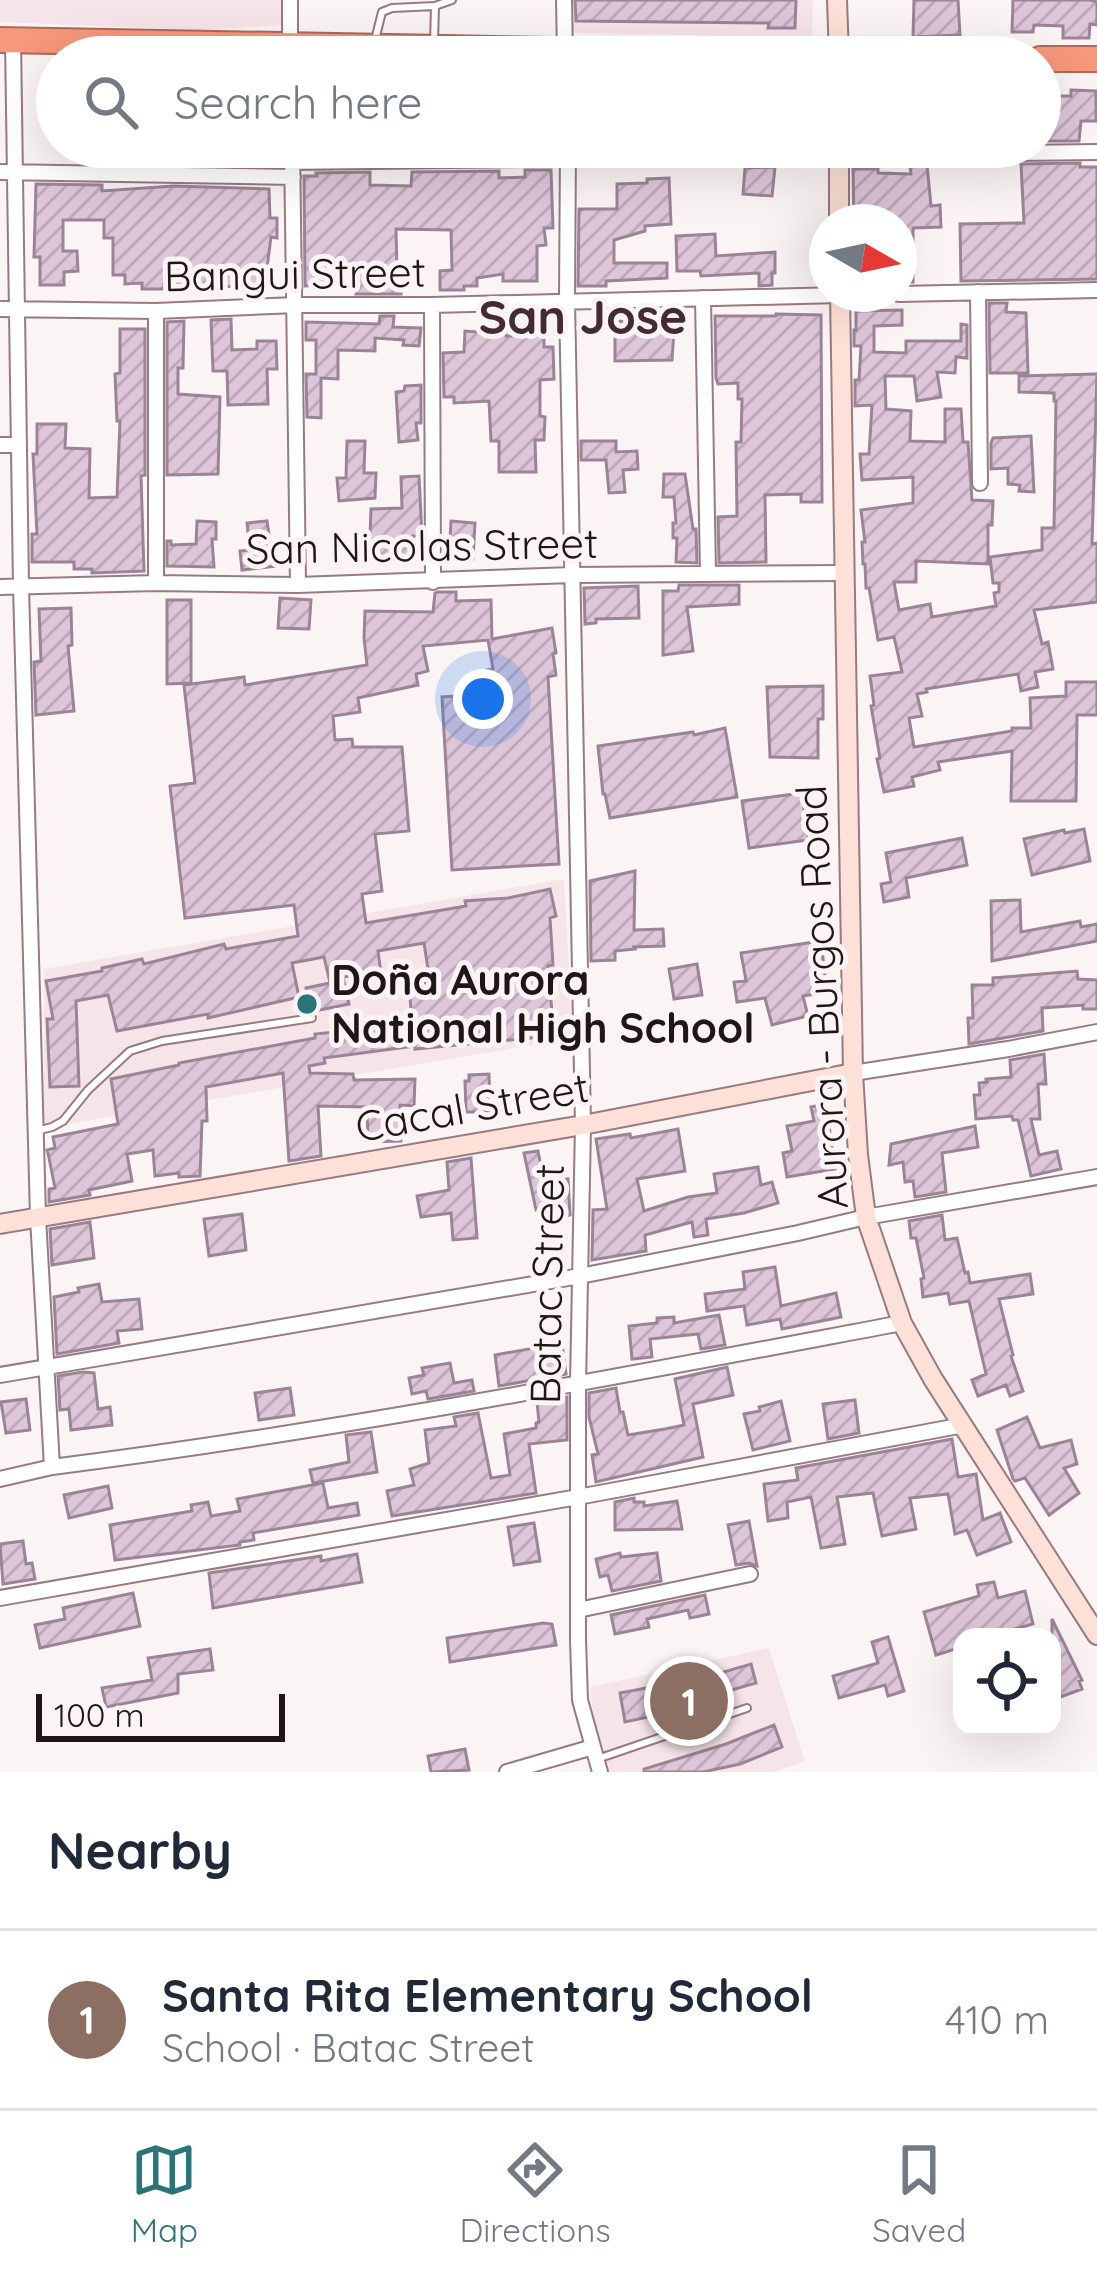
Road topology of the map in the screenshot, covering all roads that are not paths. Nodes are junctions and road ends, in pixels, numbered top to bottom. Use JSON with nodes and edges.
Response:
{"nodes":[{"id":1,"x":290,"y":0,"type":"edge"},
{"id":2,"x":452,"y":0,"type":"edge"},
{"id":3,"x":564,"y":0,"type":"edge"},
{"id":4,"x":837,"y":0,"type":"edge"},
{"id":5,"x":413,"y":3,"type":"edge"},
{"id":6,"x":435,"y":6,"type":"junction"},
{"id":7,"x":291,"y":36,"type":"edge"},
{"id":8,"x":376,"y":36,"type":"edge"},
{"id":9,"x":434,"y":36,"type":"edge"},
{"id":10,"x":565,"y":36,"type":"edge"},
{"id":11,"x":838,"y":36,"type":"edge"},
{"id":12,"x":7,"y":40,"type":"edge"},
{"id":13,"x":1061,"y":58,"type":"edge"},
{"id":14,"x":1097,"y":59,"type":"edge"},
{"id":15,"x":1061,"y":152,"type":"edge"},
{"id":16,"x":1097,"y":152,"type":"edge"},
{"id":17,"x":121,"y":168,"type":"edge"},
{"id":18,"x":293,"y":168,"type":"edge"},
{"id":19,"x":568,"y":168,"type":"edge"},
{"id":20,"x":839,"y":168,"type":"edge"},
{"id":21,"x":7,"y":172,"type":"edge"},
{"id":22,"x":839,"y":204,"type":"edge"},
{"id":23,"x":1097,"y":290,"type":"edge"},
{"id":24,"x":978,"y":292,"type":"junction"},
{"id":25,"x":917,"y":294,"type":"edge"},
{"id":26,"x":809,"y":295,"type":"edge"},
{"id":27,"x":703,"y":298,"type":"junction"},
{"id":28,"x":567,"y":301,"type":"junction"},
{"id":29,"x":296,"y":305,"type":"junction"},
{"id":30,"x":432,"y":305,"type":"junction"},
{"id":31,"x":17,"y":308,"type":"junction"},
{"id":32,"x":0,"y":309,"type":"edge"},
{"id":33,"x":156,"y":310,"type":"junction"},
{"id":34,"x":840,"y":312,"type":"edge"},
{"id":35,"x":0,"y":445,"type":"edge"},
{"id":36,"x":18,"y":445,"type":"junction"},
{"id":37,"x":980,"y":483,"type":"dead end"},
{"id":38,"x":709,"y":573,"type":"junction"},
{"id":39,"x":846,"y":573,"type":"junction"},
{"id":40,"x":572,"y":575,"type":"junction"},
{"id":41,"x":433,"y":582,"type":"junction"},
{"id":42,"x":156,"y":583,"type":"junction"},
{"id":43,"x":298,"y":585,"type":"junction"},
{"id":44,"x":0,"y":586,"type":"edge"},
{"id":45,"x":21,"y":586,"type":"junction"},
{"id":46,"x":312,"y":1018,"type":"dead end"},
{"id":47,"x":1097,"y":1032,"type":"edge"},
{"id":48,"x":853,"y":1073,"type":"junction"},
{"id":49,"x":583,"y":1125,"type":"junction"},
{"id":50,"x":37,"y":1130,"type":"junction"},
{"id":51,"x":1097,"y":1177,"type":"edge"},
{"id":52,"x":38,"y":1217,"type":"junction"},
{"id":53,"x":866,"y":1217,"type":"junction"},
{"id":54,"x":0,"y":1224,"type":"edge"},
{"id":55,"x":580,"y":1276,"type":"junction"},
{"id":56,"x":902,"y":1323,"type":"junction"},
{"id":57,"x":47,"y":1366,"type":"junction"},
{"id":58,"x":0,"y":1375,"type":"edge"},
{"id":59,"x":578,"y":1384,"type":"junction"},
{"id":60,"x":964,"y":1425,"type":"junction"},
{"id":61,"x":52,"y":1467,"type":"junction"},
{"id":62,"x":0,"y":1479,"type":"edge"},
{"id":63,"x":578,"y":1497,"type":"junction"},
{"id":64,"x":749,"y":1574,"type":"dead end"},
{"id":65,"x":0,"y":1598,"type":"edge"},
{"id":66,"x":578,"y":1610,"type":"junction"},
{"id":67,"x":1097,"y":1635,"type":"edge"},
{"id":68,"x":747,"y":1708,"type":"dead end"},
{"id":69,"x":596,"y":1760,"type":"edge"},
{"id":70,"x":507,"y":1772,"type":"edge"}],
"edges":[{"from":1,"to":7,"type":"street"},
{"from":2,"to":6,"type":"lane"},
{"from":3,"to":10,"type":"street"},
{"from":4,"to":11,"type":"main road"},
{"from":5,"to":6,"type":"lane"},
{"from":5,"to":8,"type":"lane"},
{"from":6,"to":9,"type":"lane"},
{"from":12,"to":21,"type":"street"},
{"from":13,"to":14,"type":"highway"},
{"from":15,"to":16,"type":"street"},
{"from":17,"to":21,"type":"street"},
{"from":18,"to":29,"type":"street"},
{"from":19,"to":28,"type":"street","name":"Batac Street"},
{"from":20,"to":22,"type":"main road"},
{"from":21,"to":31,"type":"street"},
{"from":23,"to":24,"type":"street"},
{"from":24,"to":25,"type":"street"},
{"from":24,"to":37,"type":"street"},
{"from":26,"to":27,"type":"street","name":"Bangui Street"},
{"from":27,"to":28,"type":"street","name":"Bangui Street"},
{"from":27,"to":38,"type":"street"},
{"from":28,"to":30,"type":"street","name":"Bangui Street"},
{"from":28,"to":40,"type":"street","name":"Batac Street"},
{"from":29,"to":30,"type":"street","name":"Bangui Street"},
{"from":29,"to":33,"type":"street","name":"Bangui Street"},
{"from":29,"to":43,"type":"street"},
{"from":30,"to":41,"type":"street"},
{"from":31,"to":32,"type":"street","name":"Bangui Street"},
{"from":31,"to":33,"type":"street","name":"Bangui Street"},
{"from":31,"to":36,"type":"street"},
{"from":33,"to":42,"type":"street"},
{"from":34,"to":39,"type":"main road","name":"Aurora - Burgos Road"},
{"from":35,"to":36,"type":"street"},
{"from":36,"to":45,"type":"street"},
{"from":38,"to":39,"type":"street","name":"San Nicolas Street"},
{"from":38,"to":40,"type":"street","name":"San Nicolas Street"},
{"from":39,"to":48,"type":"main road","name":"Aurora - Burgos Road"},
{"from":40,"to":41,"type":"street","name":"San Nicolas Street"},
{"from":40,"to":49,"type":"street","name":"Batac Street"},
{"from":41,"to":43,"type":"street","name":"San Nicolas Street"},
{"from":42,"to":43,"type":"street","name":"San Nicolas Street"},
{"from":42,"to":45,"type":"street","name":"San Nicolas Street"},
{"from":44,"to":45,"type":"street","name":"San Nicolas Street"},
{"from":45,"to":50,"type":"street"},
{"from":46,"to":50,"type":"lane"},
{"from":47,"to":48,"type":"street","name":"Cacal Street"},
{"from":48,"to":49,"type":"main road","name":"Cacal Street"},
{"from":48,"to":53,"type":"main road","name":"Aurora - Burgos Road"},
{"from":49,"to":52,"type":"main road","name":"Cacal Street"},
{"from":49,"to":55,"type":"street","name":"Batac Street"},
{"from":50,"to":52,"type":"street"},
{"from":51,"to":53,"type":"street"},
{"from":52,"to":54,"type":"main road","name":"Cacal Street"},
{"from":52,"to":57,"type":"street"},
{"from":53,"to":55,"type":"street"},
{"from":53,"to":56,"type":"main road","name":"Aurora - Burgos Road"},
{"from":55,"to":57,"type":"street"},
{"from":55,"to":59,"type":"street","name":"Batac Street"},
{"from":56,"to":59,"type":"street"},
{"from":56,"to":60,"type":"main road","name":"Aurora - Burgos Road"},
{"from":57,"to":58,"type":"street"},
{"from":57,"to":61,"type":"street"},
{"from":59,"to":61,"type":"street"},
{"from":59,"to":63,"type":"street","name":"Batac Street"},
{"from":60,"to":63,"type":"street"},
{"from":60,"to":67,"type":"main road","name":"Aurora - Burgos Road"},
{"from":61,"to":62,"type":"street"},
{"from":63,"to":65,"type":"street"},
{"from":63,"to":66,"type":"street","name":"Batac Street"},
{"from":64,"to":66,"type":"street"},
{"from":66,"to":69,"type":"street","name":"Batac Street"},
{"from":68,"to":69,"type":"lane"},
{"from":69,"to":70,"type":"street"}]}
